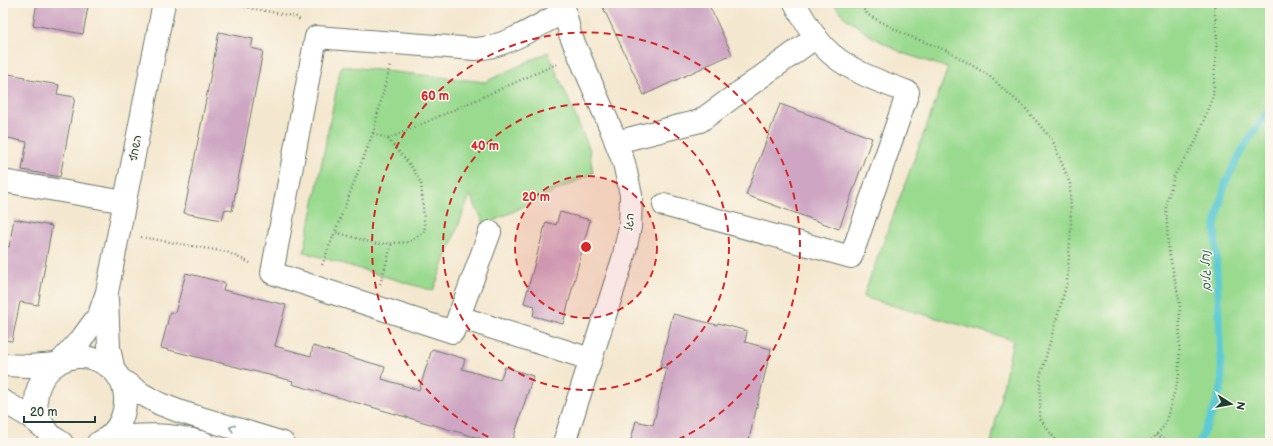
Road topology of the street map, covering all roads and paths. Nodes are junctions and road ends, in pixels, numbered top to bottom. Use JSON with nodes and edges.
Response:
{"nodes":[{"id":1,"x":164,"y":3,"type":"edge"},
{"id":2,"x":225,"y":3,"type":"edge"},
{"id":3,"x":795,"y":3,"type":"edge"},
{"id":4,"x":860,"y":3,"type":"edge"},
{"id":5,"x":1214,"y":3,"type":"edge"},
{"id":6,"x":564,"y":7,"type":"edge"},
{"id":7,"x":316,"y":37,"type":"junction"},
{"id":8,"x":816,"y":37,"type":"junction"},
{"id":9,"x":396,"y":43,"type":"junction"},
{"id":10,"x":579,"y":54,"type":"junction"},
{"id":11,"x":372,"y":134,"type":"junction"},
{"id":12,"x":388,"y":139,"type":"junction"},
{"id":13,"x":616,"y":142,"type":"junction"},
{"id":14,"x":3,"y":181,"type":"edge"},
{"id":15,"x":125,"y":202,"type":"junction"},
{"id":16,"x":664,"y":205,"type":"dead end"},
{"id":17,"x":335,"y":232,"type":"junction"},
{"id":18,"x":490,"y":232,"type":"dead end"},
{"id":19,"x":118,"y":233,"type":"junction"},
{"id":20,"x":392,"y":243,"type":"junction"},
{"id":21,"x":272,"y":273,"type":"junction"},
{"id":22,"x":313,"y":287,"type":"junction"},
{"id":23,"x":107,"y":292,"type":"junction"},
{"id":24,"x":374,"y":306,"type":"junction"},
{"id":25,"x":459,"y":317,"type":"junction"},
{"id":26,"x":590,"y":360,"type":"junction"},
{"id":27,"x":59,"y":362,"type":"junction"},
{"id":28,"x":3,"y":365,"type":"edge"},
{"id":29,"x":117,"y":375,"type":"junction"},
{"id":30,"x":3,"y":402,"type":"edge"},
{"id":31,"x":1156,"y":435,"type":"junction"},
{"id":32,"x":56,"y":439,"type":"edge"},
{"id":33,"x":103,"y":441,"type":"edge"},
{"id":34,"x":204,"y":443,"type":"edge"},
{"id":35,"x":283,"y":443,"type":"edge"},
{"id":36,"x":564,"y":443,"type":"edge"},
{"id":37,"x":1058,"y":443,"type":"edge"},
{"id":38,"x":1149,"y":443,"type":"edge"},
{"id":39,"x":1175,"y":443,"type":"edge"}],
"edges":[{"from":1,"to":15,"type":"street","name":"השחף"},
{"from":2,"to":7,"type":"path"},
{"from":3,"to":8,"type":"street"},
{"from":4,"to":37,"type":"path"},
{"from":5,"to":31,"type":"path"},
{"from":6,"to":9,"type":"street"},
{"from":6,"to":10,"type":"street","name":"הגל"},
{"from":7,"to":9,"type":"street"},
{"from":7,"to":21,"type":"street"},
{"from":8,"to":13,"type":"street"},
{"from":8,"to":16,"type":"street"},
{"from":9,"to":11,"type":"path"},
{"from":10,"to":12,"type":"path"},
{"from":10,"to":13,"type":"street","name":"הגל"},
{"from":11,"to":12,"type":"path"},
{"from":11,"to":17,"type":"path"},
{"from":12,"to":20,"type":"path"},
{"from":13,"to":26,"type":"street","name":"הגל"},
{"from":14,"to":15,"type":"street"},
{"from":15,"to":19,"type":"street","name":"השחף"},
{"from":17,"to":20,"type":"path"},
{"from":17,"to":22,"type":"path"},
{"from":18,"to":25,"type":"street"},
{"from":19,"to":21,"type":"path"},
{"from":19,"to":23,"type":"street","name":"השחף"},
{"from":20,"to":24,"type":"path"},
{"from":21,"to":22,"type":"street"},
{"from":22,"to":24,"type":"street"},
{"from":23,"to":27,"type":"street","name":"השחף"},
{"from":23,"to":29,"type":"street","name":"השחף"},
{"from":24,"to":25,"type":"street"},
{"from":25,"to":26,"type":"street"},
{"from":26,"to":36,"type":"street","name":"הגל"},
{"from":27,"to":28,"type":"street"},
{"from":27,"to":29,"type":"street"},
{"from":27,"to":32,"type":"street","name":"השחף"},
{"from":29,"to":33,"type":"street","name":"השחף"},
{"from":35,"to":29,"type":"street","one_way":true},
{"from":30,"to":32,"type":"street"},
{"from":31,"to":38,"type":"path"},
{"from":31,"to":39,"type":"path"},
{"from":33,"to":34,"type":"street"}]}
